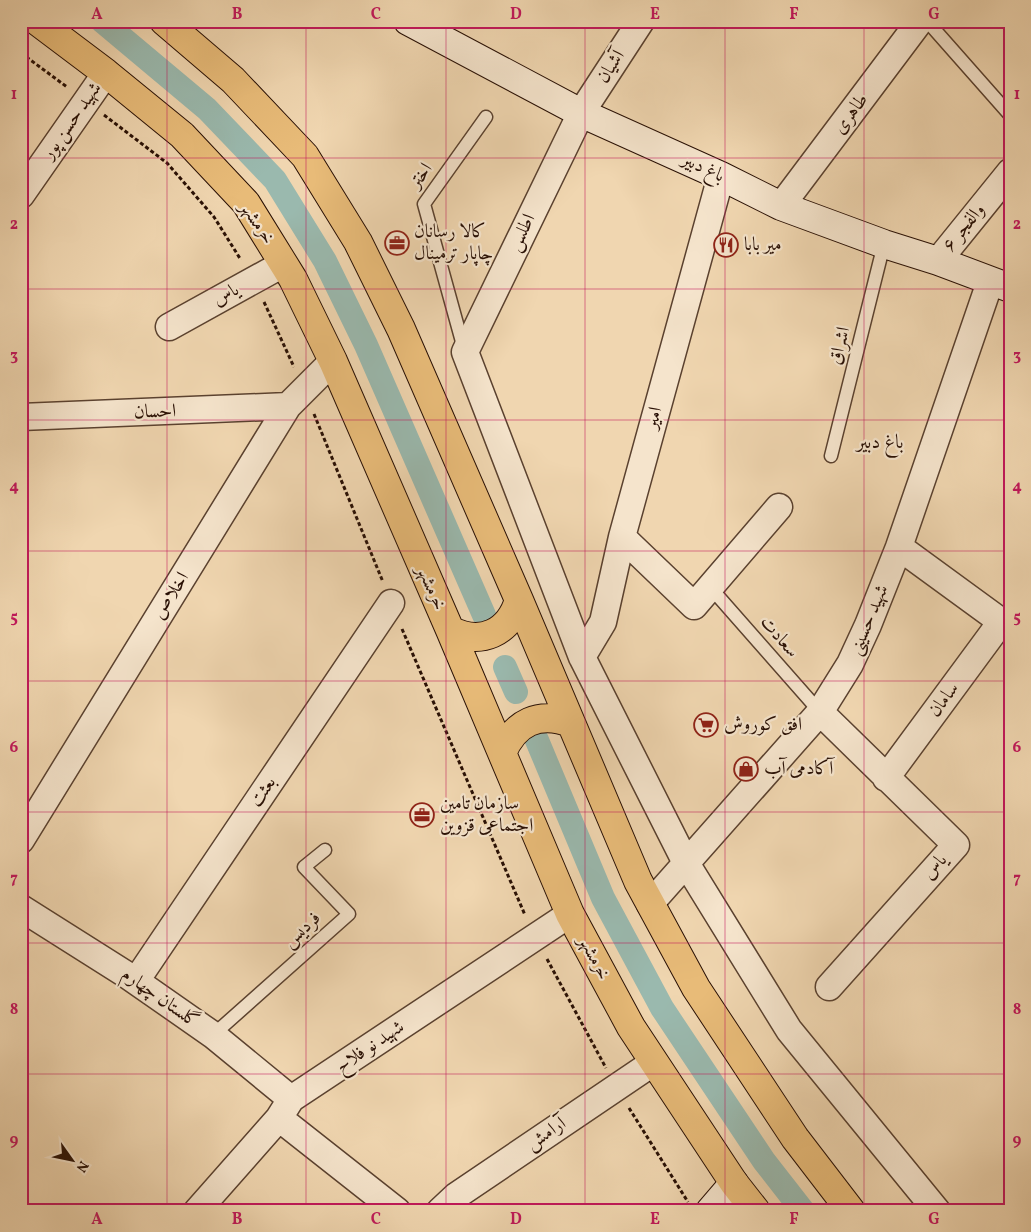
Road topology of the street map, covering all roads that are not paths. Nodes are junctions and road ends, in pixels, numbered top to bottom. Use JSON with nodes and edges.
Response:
{"nodes":[{"id":1,"x":37,"y":21,"type":"edge"},
{"id":2,"x":164,"y":21,"type":"edge"},
{"id":3,"x":641,"y":21,"type":"edge"},
{"id":4,"x":920,"y":21,"type":"edge"},
{"id":5,"x":927,"y":21,"type":"edge"},
{"id":6,"x":423,"y":25,"type":"edge"},
{"id":7,"x":106,"y":73,"type":"junction"},
{"id":8,"x":580,"y":113,"type":"junction"},
{"id":9,"x":1010,"y":116,"type":"edge"},
{"id":10,"x":486,"y":117,"type":"dead end"},
{"id":11,"x":1010,"y":172,"type":"edge"},
{"id":12,"x":721,"y":176,"type":"junction"},
{"id":13,"x":21,"y":195,"type":"edge"},
{"id":14,"x":781,"y":206,"type":"junction"},
{"id":15,"x":884,"y":244,"type":"junction"},
{"id":16,"x":938,"y":261,"type":"junction"},
{"id":17,"x":283,"y":264,"type":"junction"},
{"id":18,"x":1000,"y":285,"type":"edge"},
{"id":19,"x":169,"y":327,"type":"dead end"},
{"id":20,"x":465,"y":352,"type":"junction"},
{"id":21,"x":333,"y":361,"type":"junction"},
{"id":22,"x":288,"y":406,"type":"junction"},
{"id":23,"x":21,"y":417,"type":"edge"},
{"id":24,"x":831,"y":456,"type":"dead end"},
{"id":25,"x":779,"y":507,"type":"dead end"},
{"id":26,"x":622,"y":537,"type":"junction"},
{"id":27,"x":899,"y":547,"type":"junction"},
{"id":28,"x":710,"y":587,"type":"junction"},
{"id":29,"x":519,"y":600,"type":"junction"},
{"id":30,"x":391,"y":603,"type":"dead end"},
{"id":31,"x":1006,"y":625,"type":"edge"},
{"id":32,"x":450,"y":630,"type":"junction"},
{"id":33,"x":582,"y":657,"type":"junction"},
{"id":34,"x":820,"y":712,"type":"junction"},
{"id":35,"x":571,"y":723,"type":"junction"},
{"id":36,"x":502,"y":753,"type":"junction"},
{"id":37,"x":886,"y":778,"type":"junction"},
{"id":38,"x":21,"y":840,"type":"edge"},
{"id":39,"x":325,"y":850,"type":"dead end"},
{"id":40,"x":686,"y":864,"type":"junction"},
{"id":41,"x":650,"y":904,"type":"junction"},
{"id":42,"x":21,"y":908,"type":"edge"},
{"id":43,"x":570,"y":914,"type":"junction"},
{"id":44,"x":136,"y":981,"type":"junction"},
{"id":45,"x":829,"y":987,"type":"dead end"},
{"id":46,"x":212,"y":1035,"type":"junction"},
{"id":47,"x":654,"y":1062,"type":"junction"},
{"id":48,"x":285,"y":1109,"type":"junction"},
{"id":49,"x":734,"y":1183,"type":"junction"},
{"id":50,"x":456,"y":1206,"type":"edge"},
{"id":51,"x":197,"y":1211,"type":"edge"},
{"id":52,"x":397,"y":1211,"type":"edge"},
{"id":53,"x":710,"y":1211,"type":"edge"},
{"id":54,"x":756,"y":1211,"type":"edge"},
{"id":55,"x":852,"y":1211,"type":"edge"},
{"id":56,"x":937,"y":1211,"type":"edge"}],
"edges":[{"from":1,"to":7,"type":"main road","name":"خرمشهر"},
{"from":2,"to":29,"type":"main road"},
{"from":3,"to":8,"type":"street","name":"آشیان"},
{"from":4,"to":14,"type":"street","name":"طاهری"},
{"from":5,"to":9,"type":"lane"},
{"from":6,"to":8,"type":"main road","name":"باغ دبیر"},
{"from":7,"to":13,"type":"street","name":"شهید حسن پور"},
{"from":7,"to":17,"type":"main road","name":"خرمشهر"},
{"from":8,"to":12,"type":"main road","name":"باغ دبیر"},
{"from":8,"to":20,"type":"street","name":"اطلس"},
{"from":10,"to":20,"type":"lane","name":"اختر"},
{"from":11,"to":16,"type":"street","name":"والفجر ۶"},
{"from":12,"to":14,"type":"main road","name":"باغ دبیر"},
{"from":12,"to":26,"type":"street","name":"امیر"},
{"from":14,"to":15,"type":"main road","name":"باغ دبیر"},
{"from":15,"to":16,"type":"main road","name":"باغ دبیر"},
{"from":15,"to":24,"type":"lane","name":"اشراق"},
{"from":16,"to":18,"type":"main road","name":"باغ دبیر"},
{"from":17,"to":19,"type":"street","name":"یاس"},
{"from":17,"to":21,"type":"main road","name":"خرمشهر"},
{"from":18,"to":27,"type":"street","name":"شهید حسینی"},
{"from":20,"to":33,"type":"street"},
{"from":21,"to":22,"type":"street","name":"اخلاص"},
{"from":21,"to":32,"type":"main road","name":"خرمشهر"},
{"from":22,"to":23,"type":"street","name":"احسان"},
{"from":22,"to":38,"type":"street","name":"اخلاص"},
{"from":25,"to":28,"type":"street"},
{"from":26,"to":28,"type":"street"},
{"from":26,"to":33,"type":"street","name":"امیر"},
{"from":27,"to":31,"type":"street"},
{"from":27,"to":34,"type":"street","name":"شهید حسینی"},
{"from":28,"to":34,"type":"lane","name":"سعادت"},
{"from":29,"to":32,"type":"main road"},
{"from":29,"to":35,"type":"main road"},
{"from":30,"to":44,"type":"street","name":"بعثت"},
{"from":31,"to":37,"type":"street","name":"سامان"},
{"from":32,"to":36,"type":"main road","name":"خرمشهر"},
{"from":33,"to":40,"type":"street"},
{"from":34,"to":37,"type":"street","name":"یاس"},
{"from":34,"to":40,"type":"street","name":"شهید حسینی"},
{"from":35,"to":36,"type":"main road"},
{"from":35,"to":41,"type":"main road"},
{"from":36,"to":43,"type":"main road","name":"خرمشهر"},
{"from":37,"to":45,"type":"street","name":"یاس"},
{"from":39,"to":46,"type":"lane","name":"فردیس"},
{"from":40,"to":41,"type":"street","name":"شهید حسینی"},
{"from":40,"to":56,"type":"street"},
{"from":41,"to":55,"type":"main road"},
{"from":42,"to":44,"type":"street","name":"گلستان چهارم"},
{"from":43,"to":47,"type":"main road","name":"خرمشهر"},
{"from":43,"to":48,"type":"street","name":"شهید نو فلاح"},
{"from":44,"to":46,"type":"street","name":"گلستان چهارم"},
{"from":46,"to":48,"type":"street","name":"گلستان چهارم"},
{"from":47,"to":49,"type":"main road","name":"خرمشهر"},
{"from":47,"to":50,"type":"street","name":"آرامش"},
{"from":48,"to":51,"type":"street","name":"شهید نو فلاح"},
{"from":48,"to":52,"type":"street","name":"گلستان چهارم"},
{"from":49,"to":53,"type":"main road"},
{"from":49,"to":54,"type":"main road","name":"خرمشهر"}]}
